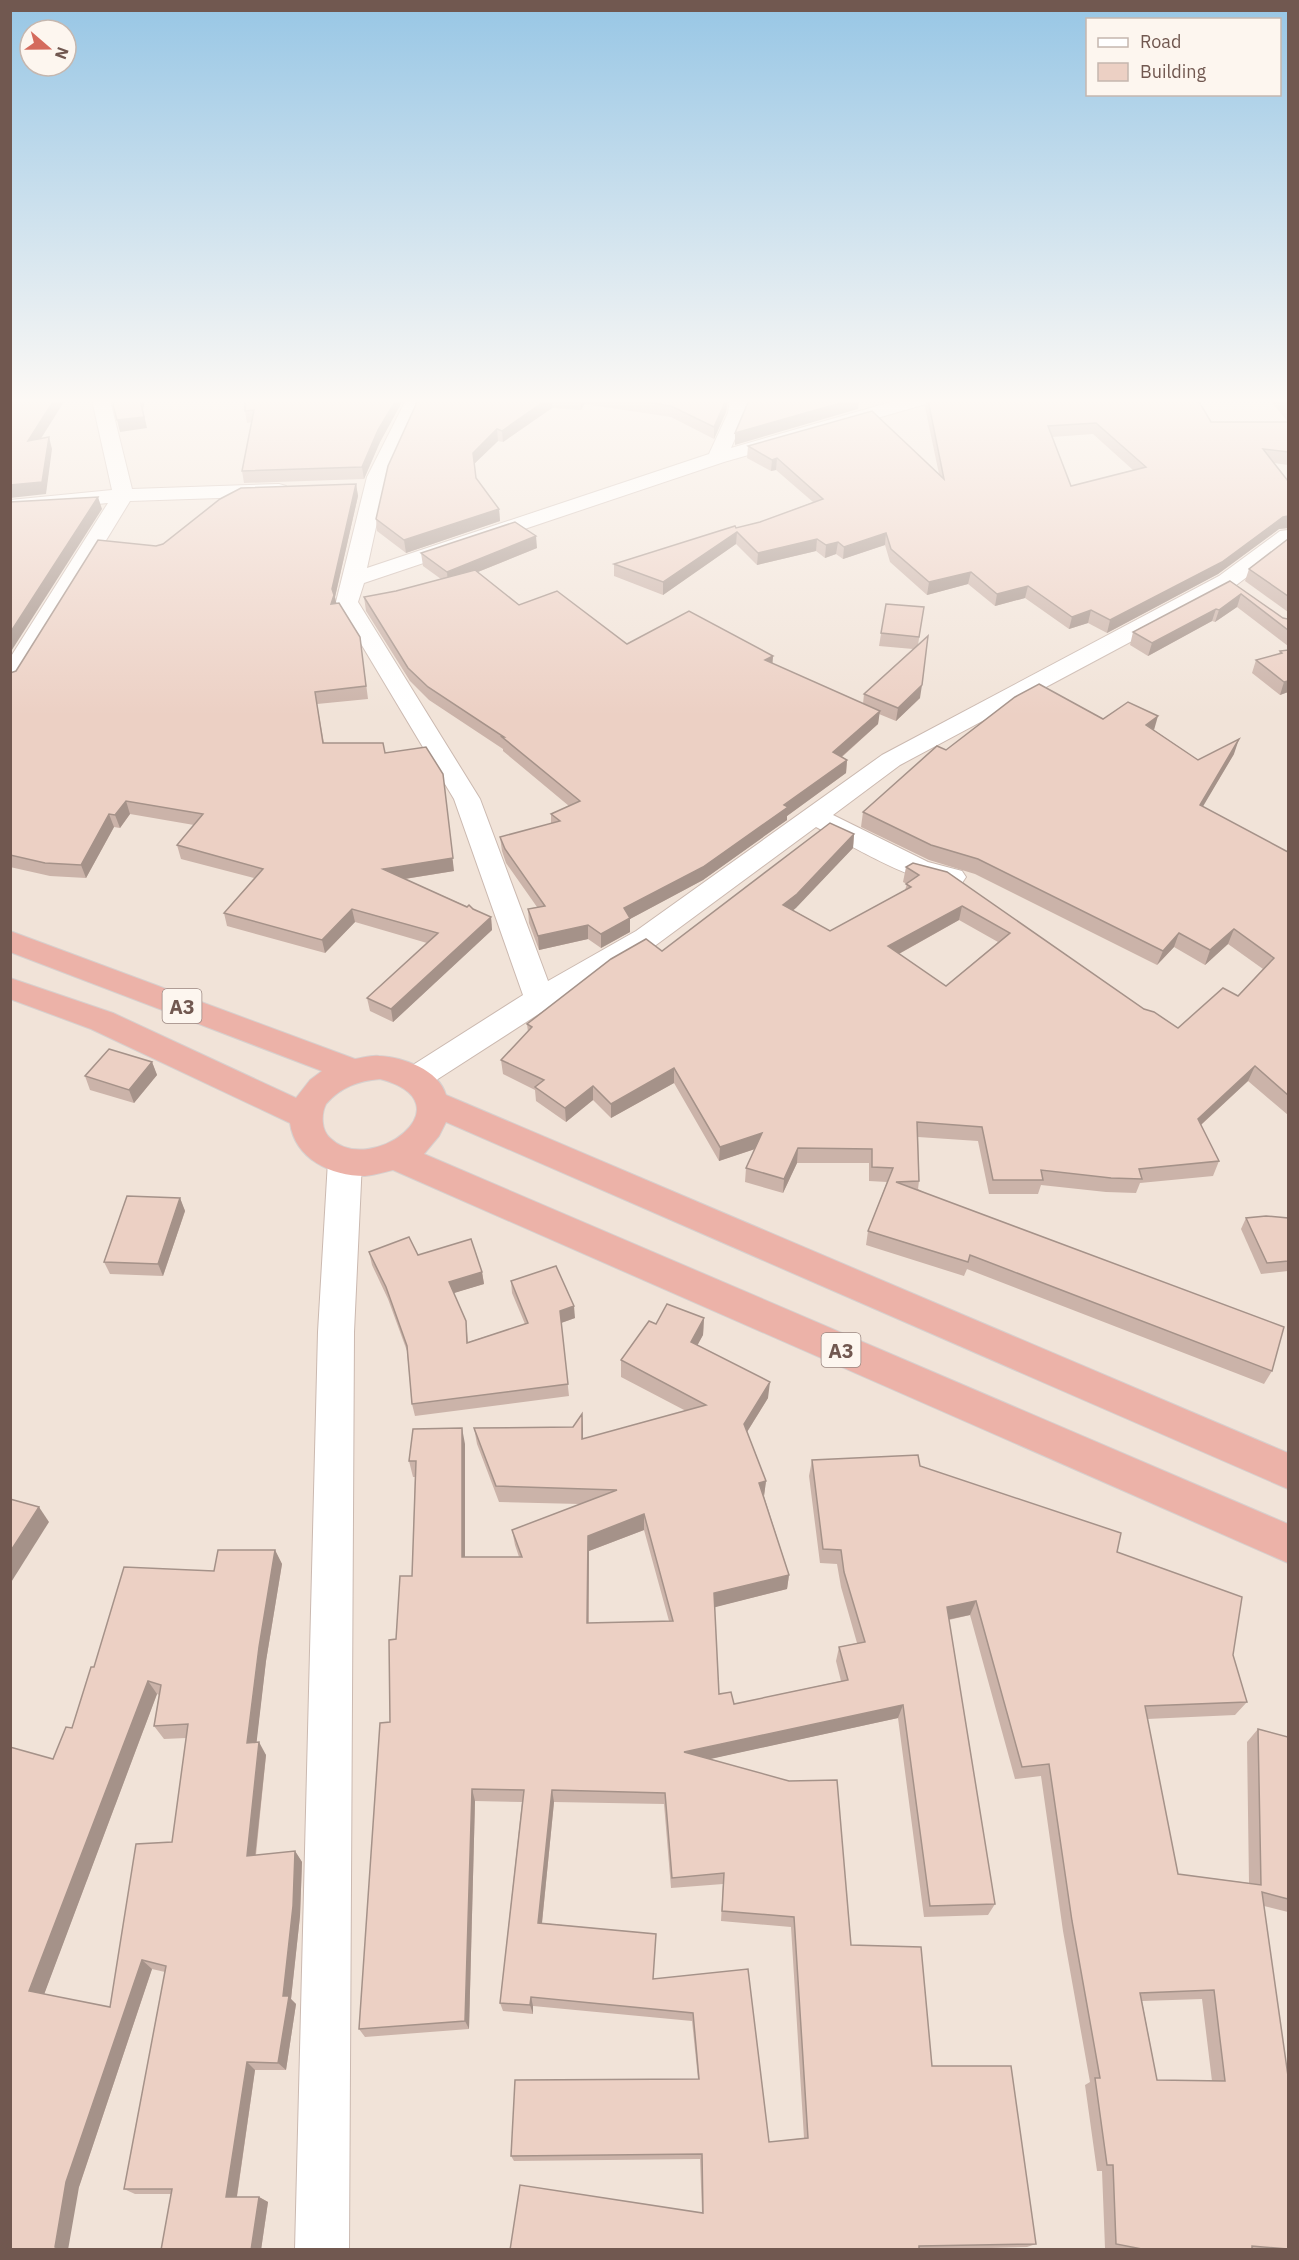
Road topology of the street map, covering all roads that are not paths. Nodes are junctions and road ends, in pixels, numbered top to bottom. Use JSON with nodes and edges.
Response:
{"nodes":[{"id":1,"x":117,"y":505,"type":"edge"},
{"id":2,"x":361,"y":505,"type":"edge"},
{"id":3,"x":575,"y":505,"type":"edge"},
{"id":4,"x":1288,"y":536,"type":"edge"},
{"id":5,"x":355,"y":579,"type":"junction"},
{"id":6,"x":10,"y":678,"type":"edge"},
{"id":7,"x":814,"y":816,"type":"junction"},
{"id":8,"x":975,"y":891,"type":"edge"},
{"id":9,"x":10,"y":941,"type":"edge"},
{"id":10,"x":10,"y":988,"type":"edge"},
{"id":11,"x":540,"y":999,"type":"junction"},
{"id":12,"x":353,"y":1071,"type":"junction"},
{"id":13,"x":424,"y":1090,"type":"junction"},
{"id":14,"x":305,"y":1116,"type":"junction"},
{"id":15,"x":394,"y":1156,"type":"junction"},
{"id":16,"x":345,"y":1161,"type":"junction"},
{"id":17,"x":1288,"y":1471,"type":"edge"},
{"id":18,"x":1288,"y":1544,"type":"edge"},
{"id":19,"x":322,"y":2250,"type":"edge"}],
"edges":[{"from":1,"to":6,"type":"street"},
{"from":2,"to":5,"type":"street"},
{"from":3,"to":5,"type":"street"},
{"from":4,"to":7,"type":"street"},
{"from":5,"to":11,"type":"street"},
{"from":7,"to":8,"type":"street"},
{"from":7,"to":11,"type":"street"},
{"from":9,"to":12,"type":"highway","number":"A3"},
{"from":10,"to":14,"type":"highway","number":"A3"},
{"from":11,"to":13,"type":"street"},
{"from":12,"to":13,"type":"highway"},
{"from":12,"to":14,"type":"highway"},
{"from":13,"to":15,"type":"highway"},
{"from":13,"to":17,"type":"highway"},
{"from":14,"to":16,"type":"highway"},
{"from":15,"to":16,"type":"highway"},
{"from":15,"to":18,"type":"highway","number":"A3"},
{"from":16,"to":19,"type":"street"}]}
